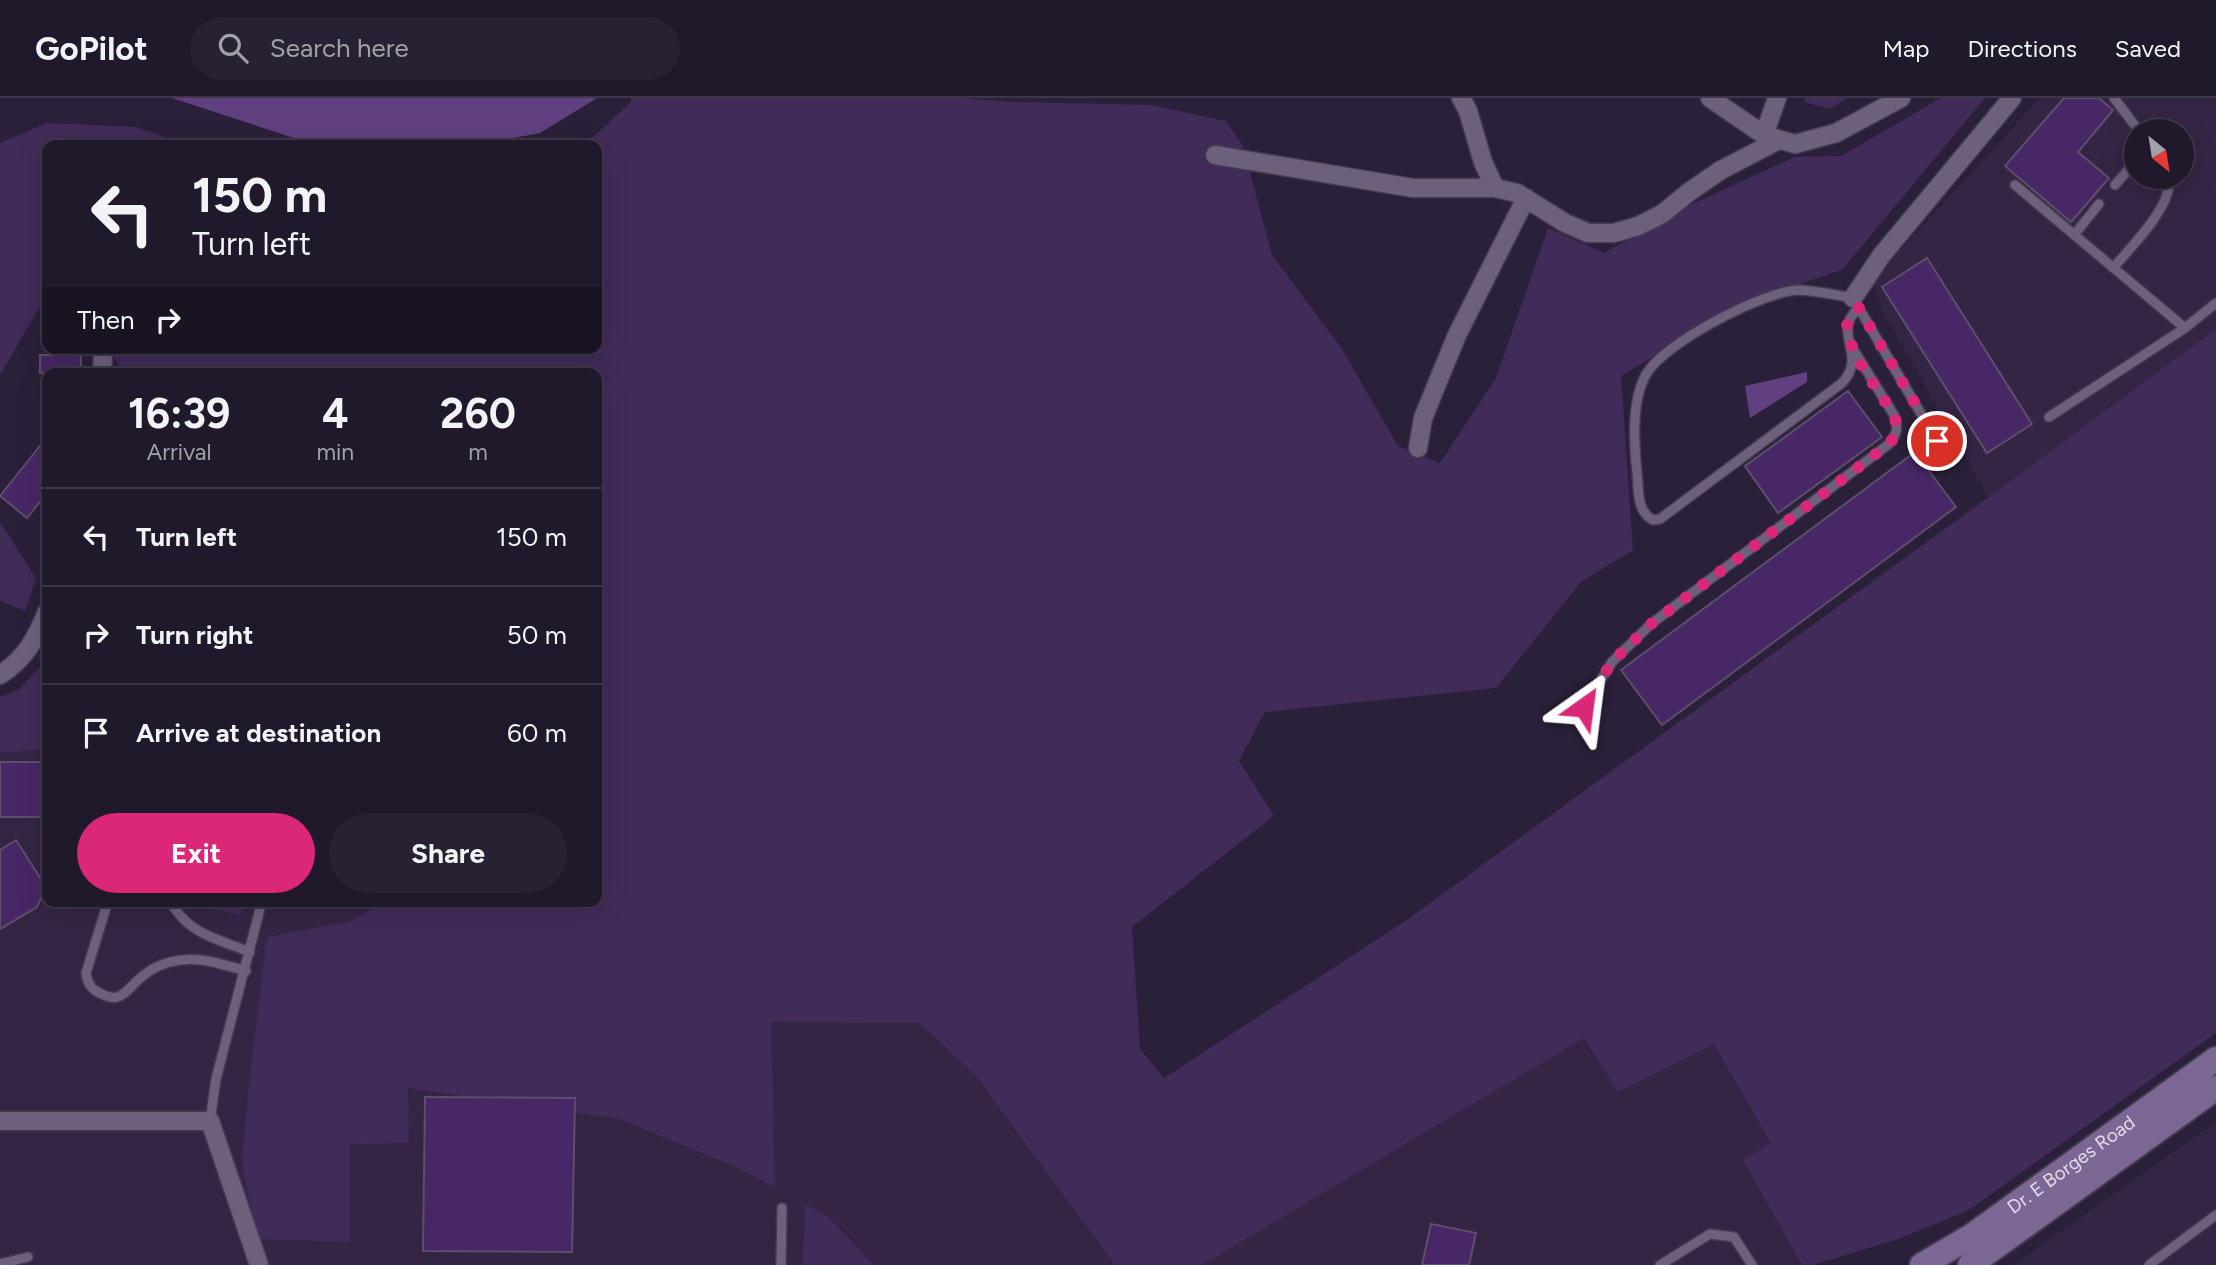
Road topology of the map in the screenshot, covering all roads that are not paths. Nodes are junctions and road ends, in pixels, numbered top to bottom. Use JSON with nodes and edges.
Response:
{"nodes":[{"id":1,"x":1461,"y":98,"type":"edge"},
{"id":2,"x":1710,"y":98,"type":"edge"},
{"id":3,"x":1777,"y":98,"type":"edge"},
{"id":4,"x":1901,"y":98,"type":"edge"},
{"id":5,"x":2012,"y":98,"type":"edge"},
{"id":6,"x":2113,"y":98,"type":"edge"},
{"id":7,"x":2130,"y":119,"type":"edge"},
{"id":8,"x":1772,"y":137,"type":"junction"},
{"id":9,"x":1214,"y":155,"type":"dead end"},
{"id":10,"x":2124,"y":175,"type":"edge"},
{"id":11,"x":2015,"y":185,"type":"dead end"},
{"id":12,"x":2115,"y":186,"type":"dead end"},
{"id":13,"x":1495,"y":188,"type":"junction"},
{"id":14,"x":2170,"y":189,"type":"edge"},
{"id":15,"x":1526,"y":198,"type":"junction"},
{"id":16,"x":2099,"y":204,"type":"dead end"},
{"id":17,"x":2074,"y":235,"type":"junction"},
{"id":18,"x":2113,"y":268,"type":"junction"},
{"id":19,"x":1856,"y":303,"type":"junction"},
{"id":20,"x":2216,"y":303,"type":"edge"},
{"id":21,"x":2185,"y":328,"type":"junction"},
{"id":22,"x":1850,"y":344,"type":"junction"},
{"id":23,"x":103,"y":354,"type":"dead end"},
{"id":24,"x":102,"y":368,"type":"edge"},
{"id":25,"x":2049,"y":417,"type":"dead end"},
{"id":26,"x":1937,"y":441,"type":"dead end"},
{"id":27,"x":1418,"y":448,"type":"dead end"},
{"id":28,"x":42,"y":625,"type":"edge"},
{"id":29,"x":0,"y":676,"type":"edge"},
{"id":30,"x":1584,"y":707,"type":"dead end"},
{"id":31,"x":106,"y":907,"type":"edge"},
{"id":32,"x":173,"y":907,"type":"edge"},
{"id":33,"x":261,"y":907,"type":"edge"},
{"id":34,"x":250,"y":952,"type":"junction"},
{"id":35,"x":246,"y":971,"type":"junction"},
{"id":36,"x":2216,"y":1059,"type":"edge"},
{"id":37,"x":2216,"y":1088,"type":"edge"},
{"id":38,"x":0,"y":1121,"type":"edge"},
{"id":39,"x":210,"y":1121,"type":"junction"},
{"id":40,"x":782,"y":1208,"type":"dead end"},
{"id":41,"x":2216,"y":1215,"type":"edge"},
{"id":42,"x":28,"y":1257,"type":"dead end"},
{"id":43,"x":0,"y":1264,"type":"edge"},
{"id":44,"x":260,"y":1265,"type":"edge"},
{"id":45,"x":781,"y":1265,"type":"edge"},
{"id":46,"x":1660,"y":1265,"type":"edge"},
{"id":47,"x":1752,"y":1265,"type":"edge"},
{"id":48,"x":1922,"y":1265,"type":"edge"},
{"id":49,"x":1969,"y":1265,"type":"edge"},
{"id":50,"x":2149,"y":1265,"type":"edge"}],
"edges":[{"from":1,"to":13,"type":"street"},
{"from":2,"to":8,"type":"street"},
{"from":3,"to":8,"type":"street"},
{"from":4,"to":8,"type":"street"},
{"from":5,"to":19,"type":"street"},
{"from":6,"to":7,"type":"lane"},
{"from":8,"to":15,"type":"street"},
{"from":9,"to":13,"type":"street"},
{"from":10,"to":12,"type":"lane"},
{"from":11,"to":17,"type":"lane"},
{"from":13,"to":15,"type":"street"},
{"from":14,"to":18,"type":"lane"},
{"from":15,"to":27,"type":"street"},
{"from":16,"to":17,"type":"lane"},
{"from":17,"to":18,"type":"lane"},
{"from":18,"to":21,"type":"lane"},
{"from":19,"to":22,"type":"lane"},
{"from":19,"to":22,"type":"lane"},
{"from":19,"to":26,"type":"lane"},
{"from":20,"to":21,"type":"lane"},
{"from":21,"to":25,"type":"lane"},
{"from":22,"to":30,"type":"lane"},
{"from":23,"to":24,"type":"street"},
{"from":28,"to":29,"type":"street"},
{"from":31,"to":35,"type":"lane"},
{"from":32,"to":34,"type":"lane"},
{"from":33,"to":34,"type":"lane"},
{"from":34,"to":35,"type":"lane"},
{"from":35,"to":39,"type":"lane"},
{"from":36,"to":48,"type":"main road","name":"Dr. E Borges Road"},
{"from":37,"to":49,"type":"main road","name":"Dr. E Borges Road"},
{"from":38,"to":39,"type":"street"},
{"from":39,"to":44,"type":"street"},
{"from":40,"to":45,"type":"lane"},
{"from":41,"to":50,"type":"lane"},
{"from":42,"to":43,"type":"lane"},
{"from":46,"to":47,"type":"lane"}]}
